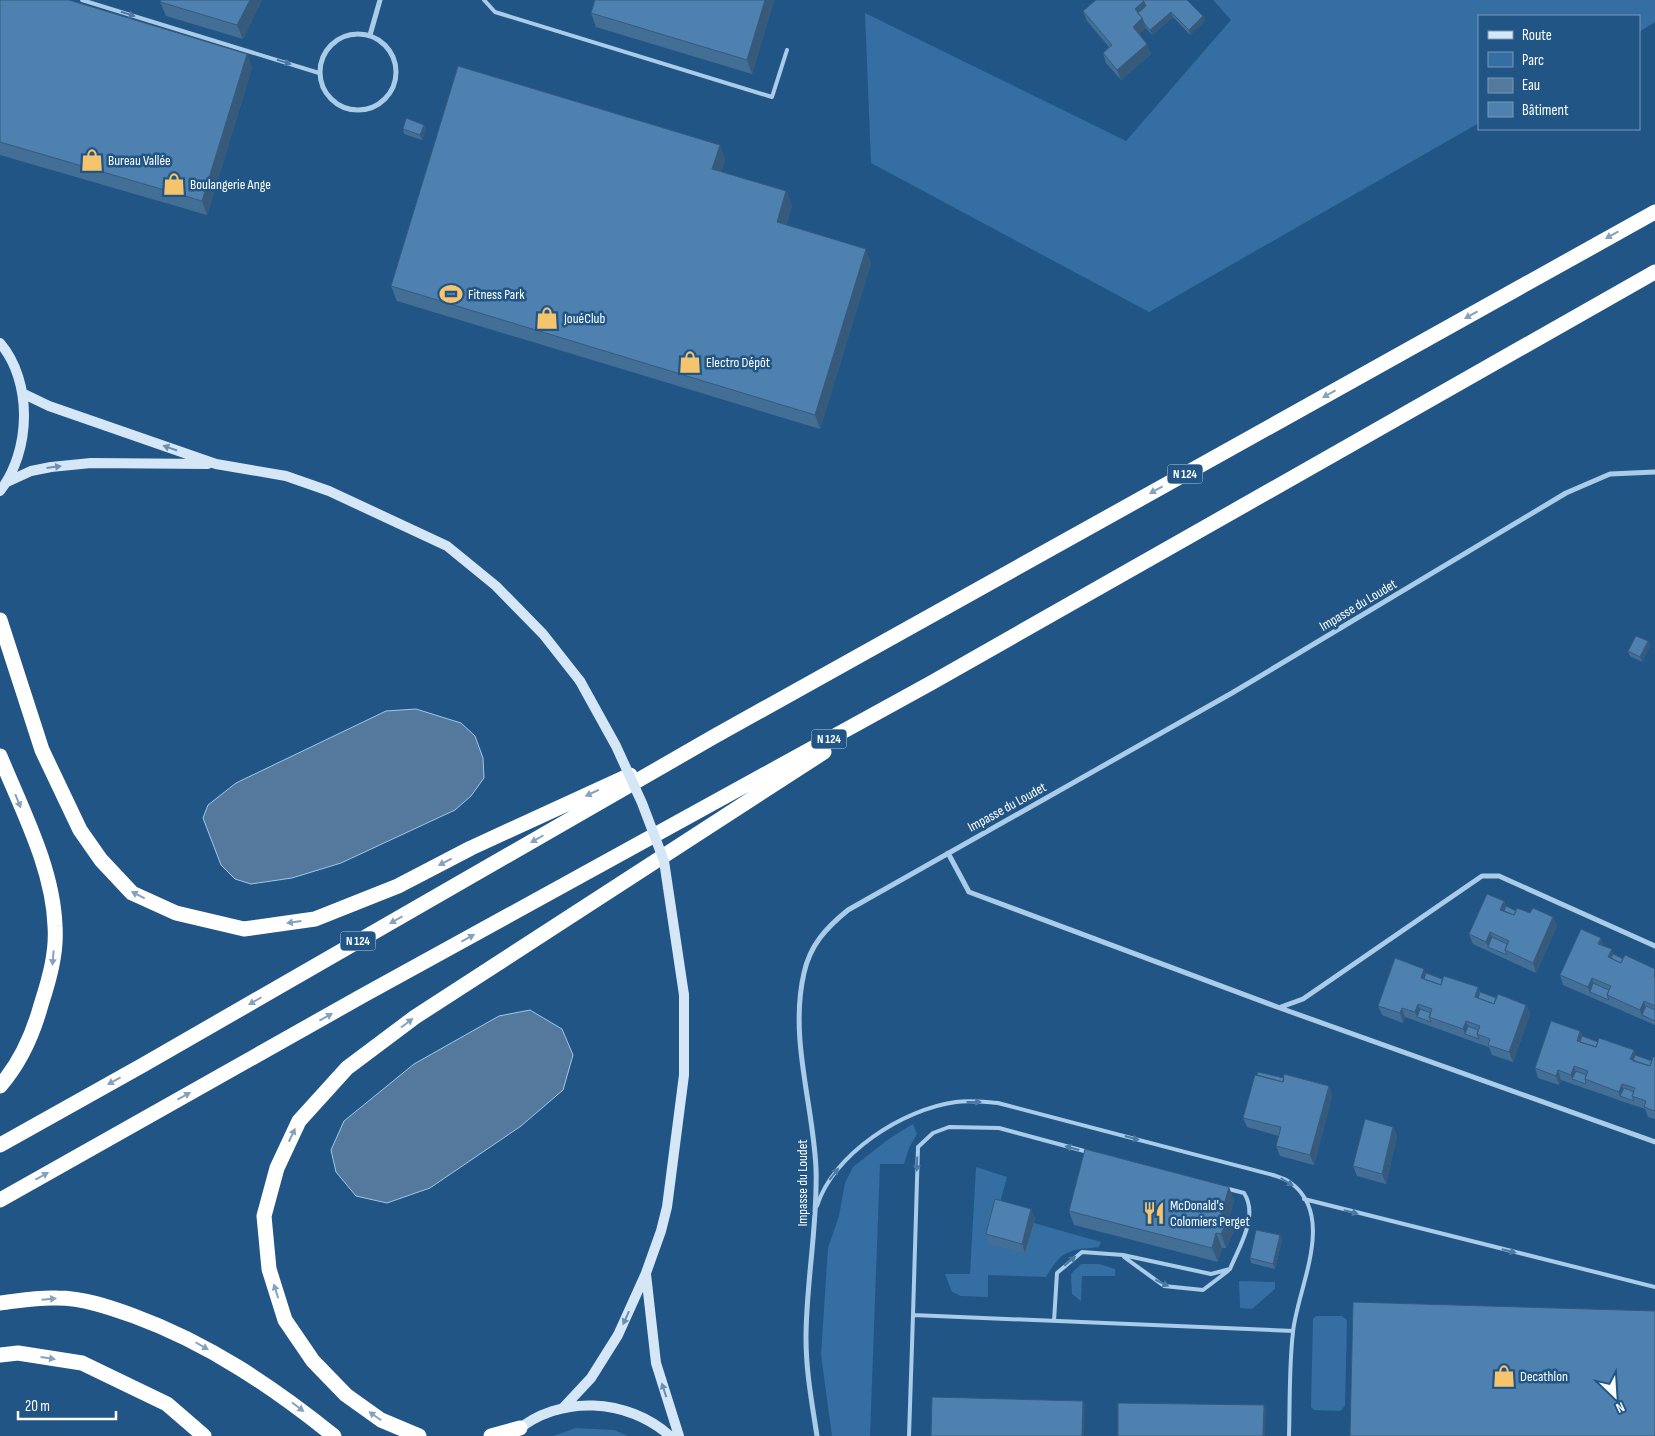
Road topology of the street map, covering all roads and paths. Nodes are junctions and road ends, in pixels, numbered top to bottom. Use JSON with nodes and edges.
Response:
{"nodes":[{"id":1,"x":82,"y":0,"type":"edge"},
{"id":2,"x":380,"y":0,"type":"edge"},
{"id":3,"x":484,"y":0,"type":"edge"},
{"id":4,"x":370,"y":35,"type":"junction"},
{"id":5,"x":788,"y":50,"type":"dead end"},
{"id":6,"x":319,"y":72,"type":"junction"},
{"id":7,"x":1655,"y":212,"type":"edge"},
{"id":8,"x":1655,"y":272,"type":"edge"},
{"id":9,"x":0,"y":343,"type":"edge"},
{"id":10,"x":24,"y":394,"type":"junction"},
{"id":11,"x":216,"y":464,"type":"junction"},
{"id":12,"x":1655,"y":472,"type":"edge"},
{"id":13,"x":8,"y":482,"type":"junction"},
{"id":14,"x":0,"y":491,"type":"edge"},
{"id":15,"x":0,"y":620,"type":"edge"},
{"id":16,"x":931,"y":683,"type":"junction"},
{"id":17,"x":715,"y":736,"type":"junction"},
{"id":18,"x":0,"y":756,"type":"edge"},
{"id":19,"x":948,"y":853,"type":"junction"},
{"id":20,"x":1655,"y":946,"type":"edge"},
{"id":21,"x":1280,"y":1008,"type":"junction"},
{"id":22,"x":0,"y":1086,"type":"edge"},
{"id":23,"x":1655,"y":1142,"type":"edge"},
{"id":24,"x":0,"y":1145,"type":"edge"},
{"id":25,"x":1093,"y":1153,"type":"edge"},
{"id":26,"x":1216,"y":1186,"type":"edge"},
{"id":27,"x":1304,"y":1199,"type":"junction"},
{"id":28,"x":0,"y":1200,"type":"edge"},
{"id":29,"x":814,"y":1217,"type":"junction"},
{"id":30,"x":1122,"y":1255,"type":"junction"},
{"id":31,"x":1230,"y":1269,"type":"junction"},
{"id":32,"x":646,"y":1273,"type":"junction"},
{"id":33,"x":1655,"y":1287,"type":"edge"},
{"id":34,"x":0,"y":1303,"type":"edge"},
{"id":35,"x":913,"y":1315,"type":"junction"},
{"id":36,"x":1054,"y":1321,"type":"junction"},
{"id":37,"x":1293,"y":1331,"type":"junction"},
{"id":38,"x":0,"y":1355,"type":"edge"},
{"id":39,"x":563,"y":1408,"type":"junction"},
{"id":40,"x":515,"y":1432,"type":"edge"},
{"id":41,"x":204,"y":1436,"type":"edge"},
{"id":42,"x":334,"y":1436,"type":"edge"},
{"id":43,"x":419,"y":1436,"type":"edge"},
{"id":44,"x":491,"y":1436,"type":"edge"},
{"id":45,"x":670,"y":1436,"type":"edge"},
{"id":46,"x":679,"y":1436,"type":"edge"},
{"id":47,"x":817,"y":1436,"type":"edge"},
{"id":48,"x":909,"y":1436,"type":"edge"},
{"id":49,"x":1289,"y":1436,"type":"edge"}],
"edges":[{"from":1,"to":6,"type":"lane","one_way":true},
{"from":2,"to":4,"type":"street"},
{"from":3,"to":5,"type":"lane"},
{"from":4,"to":6,"type":"street"},
{"from":4,"to":6,"type":"street"},
{"from":7,"to":17,"type":"highway","number":"N 124","one_way":true},
{"from":8,"to":16,"type":"highway","number":"N 124"},
{"from":9,"to":10,"type":"main road"},
{"from":11,"to":10,"type":"main road","one_way":true},
{"from":10,"to":13,"type":"main road"},
{"from":13,"to":11,"type":"main road","one_way":true},
{"from":11,"to":32,"type":"main road","bridge":true},
{"from":12,"to":19,"type":"street","name":"Impasse du Loudet"},
{"from":13,"to":14,"type":"main road"},
{"from":17,"to":15,"type":"highway","one_way":true},
{"from":28,"to":16,"type":"highway","number":"N 124","one_way":true},
{"from":43,"to":16,"type":"highway","one_way":true},
{"from":17,"to":24,"type":"highway","number":"N 124","one_way":true},
{"from":18,"to":22,"type":"highway","one_way":true},
{"from":19,"to":21,"type":"street"},
{"from":19,"to":29,"type":"street","name":"Impasse du Loudet"},
{"from":20,"to":21,"type":"street"},
{"from":21,"to":23,"type":"street"},
{"from":25,"to":35,"type":"lane","one_way":true},
{"from":26,"to":31,"type":"lane"},
{"from":29,"to":27,"type":"lane","one_way":true},
{"from":27,"to":33,"type":"lane","one_way":true},
{"from":27,"to":37,"type":"lane"},
{"from":29,"to":47,"type":"street","name":"Impasse du Loudet"},
{"from":30,"to":31,"type":"lane"},
{"from":30,"to":31,"type":"lane","one_way":true},
{"from":36,"to":30,"type":"lane","one_way":true},
{"from":32,"to":39,"type":"main road","one_way":true},
{"from":46,"to":32,"type":"main road","one_way":true},
{"from":34,"to":42,"type":"highway","one_way":true},
{"from":35,"to":36,"type":"lane"},
{"from":35,"to":48,"type":"lane"},
{"from":36,"to":37,"type":"lane"},
{"from":37,"to":49,"type":"lane"},
{"from":38,"to":41,"type":"highway","one_way":true},
{"from":39,"to":40,"type":"main road"},
{"from":39,"to":45,"type":"main road"},
{"from":40,"to":44,"type":"highway"}]}
